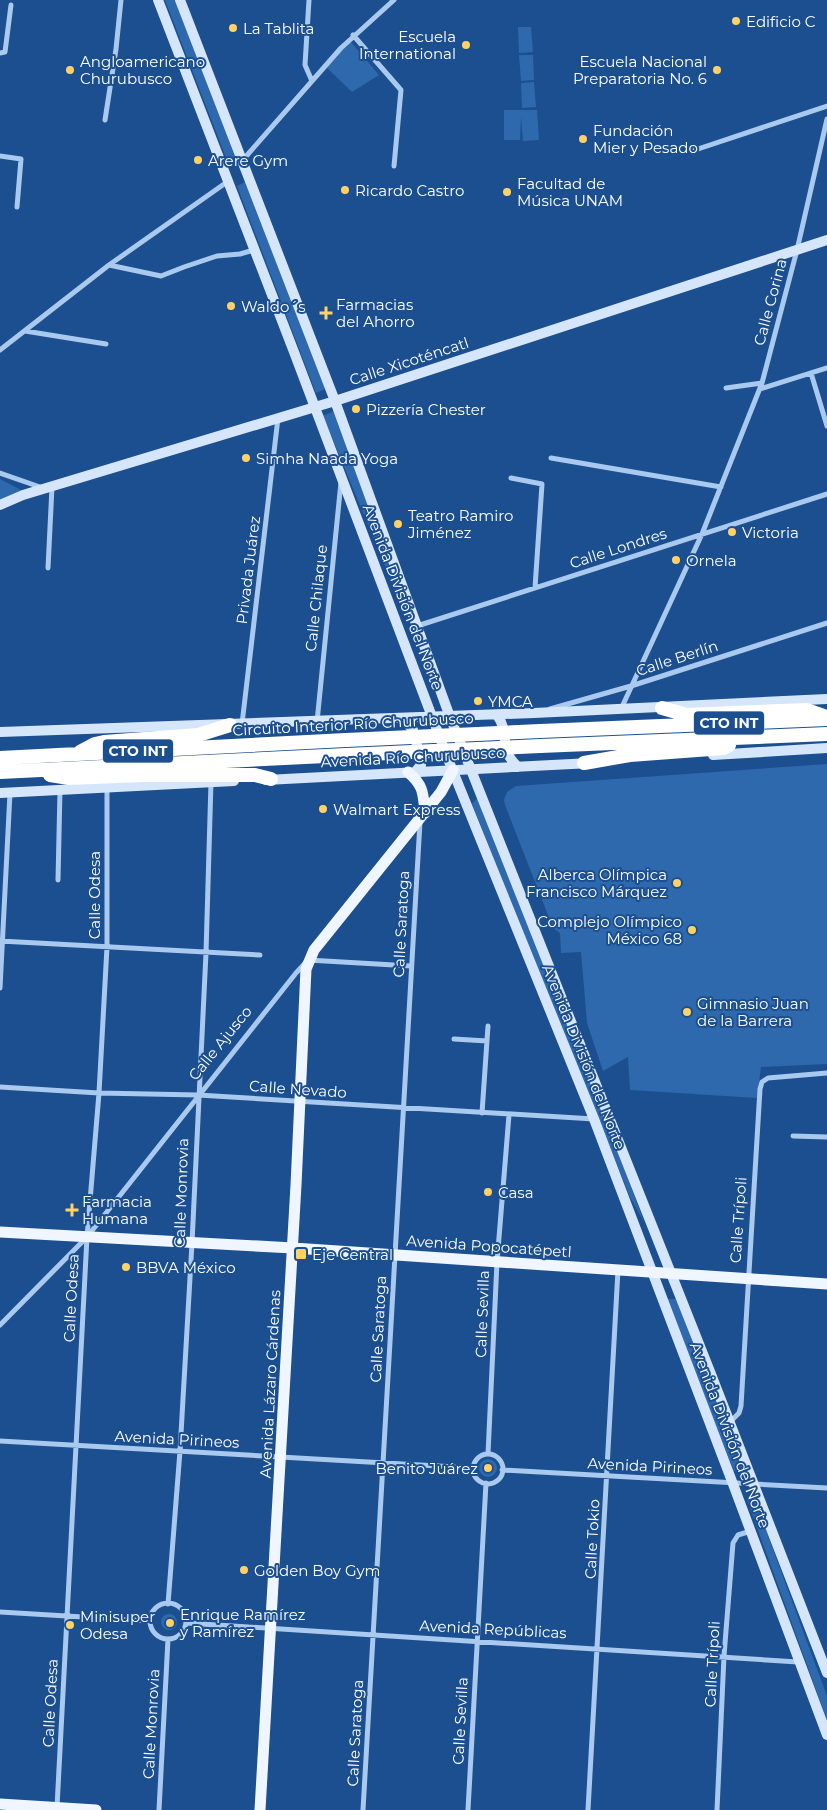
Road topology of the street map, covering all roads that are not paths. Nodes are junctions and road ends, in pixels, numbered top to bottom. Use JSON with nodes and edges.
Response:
{"nodes":[{"id":1,"x":121,"y":0,"type":"edge"},
{"id":2,"x":158,"y":0,"type":"edge"},
{"id":3,"x":180,"y":0,"type":"edge"},
{"id":4,"x":309,"y":0,"type":"edge"},
{"id":5,"x":383,"y":0,"type":"edge"},
{"id":6,"x":394,"y":0,"type":"edge"},
{"id":7,"x":11,"y":5,"type":"dead end"},
{"id":8,"x":386,"y":6,"type":"junction"},
{"id":9,"x":353,"y":35,"type":"junction"},
{"id":10,"x":0,"y":53,"type":"edge"},
{"id":11,"x":312,"y":82,"type":"junction"},
{"id":12,"x":827,"y":106,"type":"edge"},
{"id":13,"x":827,"y":119,"type":"edge"},
{"id":14,"x":105,"y":120,"type":"dead end"},
{"id":15,"x":695,"y":150,"type":"dead end"},
{"id":16,"x":0,"y":156,"type":"edge"},
{"id":17,"x":242,"y":161,"type":"junction"},
{"id":18,"x":394,"y":166,"type":"dead end"},
{"id":19,"x":227,"y":182,"type":"junction"},
{"id":20,"x":16,"y":207,"type":"dead end"},
{"id":21,"x":827,"y":240,"type":"edge"},
{"id":22,"x":254,"y":250,"type":"junction"},
{"id":23,"x":797,"y":250,"type":"junction"},
{"id":24,"x":109,"y":265,"type":"junction"},
{"id":25,"x":25,"y":330,"type":"junction"},
{"id":26,"x":106,"y":344,"type":"dead end"},
{"id":27,"x":0,"y":350,"type":"edge"},
{"id":28,"x":827,"y":368,"type":"edge"},
{"id":29,"x":811,"y":373,"type":"junction"},
{"id":30,"x":762,"y":383,"type":"junction"},
{"id":31,"x":726,"y":388,"type":"dead end"},
{"id":32,"x":760,"y":389,"type":"junction"},
{"id":33,"x":335,"y":401,"type":"junction"},
{"id":34,"x":315,"y":407,"type":"junction"},
{"id":35,"x":278,"y":418,"type":"junction"},
{"id":36,"x":827,"y":426,"type":"edge"},
{"id":37,"x":550,"y":458,"type":"dead end"},
{"id":38,"x":0,"y":473,"type":"edge"},
{"id":39,"x":341,"y":476,"type":"junction"},
{"id":40,"x":511,"y":478,"type":"dead end"},
{"id":41,"x":721,"y":487,"type":"junction"},
{"id":42,"x":48,"y":488,"type":"junction"},
{"id":43,"x":827,"y":494,"type":"edge"},
{"id":44,"x":0,"y":505,"type":"edge"},
{"id":45,"x":702,"y":534,"type":"junction"},
{"id":46,"x":48,"y":568,"type":"dead end"},
{"id":47,"x":534,"y":588,"type":"junction"},
{"id":48,"x":827,"y":623,"type":"edge"},
{"id":49,"x":418,"y":626,"type":"junction"},
{"id":50,"x":630,"y":686,"type":"junction"},
{"id":51,"x":827,"y":699,"type":"edge"},
{"id":52,"x":662,"y":708,"type":"junction"},
{"id":53,"x":621,"y":710,"type":"junction"},
{"id":54,"x":534,"y":713,"type":"junction"},
{"id":55,"x":511,"y":714,"type":"junction"},
{"id":56,"x":497,"y":715,"type":"junction"},
{"id":57,"x":433,"y":717,"type":"junction"},
{"id":58,"x":450,"y":717,"type":"junction"},
{"id":59,"x":403,"y":718,"type":"junction"},
{"id":60,"x":827,"y":718,"type":"edge"},
{"id":61,"x":316,"y":722,"type":"junction"},
{"id":62,"x":236,"y":725,"type":"junction"},
{"id":63,"x":504,"y":727,"type":"junction"},
{"id":64,"x":0,"y":732,"type":"edge"},
{"id":65,"x":827,"y":734,"type":"edge"},
{"id":66,"x":747,"y":737,"type":"junction"},
{"id":67,"x":827,"y":748,"type":"edge"},
{"id":68,"x":506,"y":751,"type":"junction"},
{"id":69,"x":76,"y":754,"type":"junction"},
{"id":70,"x":0,"y":758,"type":"edge"},
{"id":71,"x":584,"y":763,"type":"junction"},
{"id":72,"x":518,"y":767,"type":"junction"},
{"id":73,"x":496,"y":768,"type":"junction"},
{"id":74,"x":472,"y":769,"type":"junction"},
{"id":75,"x":453,"y":770,"type":"junction"},
{"id":76,"x":25,"y":771,"type":"junction"},
{"id":77,"x":0,"y":772,"type":"edge"},
{"id":78,"x":412,"y":772,"type":"junction"},
{"id":79,"x":271,"y":779,"type":"junction"},
{"id":80,"x":211,"y":782,"type":"junction"},
{"id":81,"x":107,"y":788,"type":"junction"},
{"id":82,"x":60,"y":790,"type":"junction"},
{"id":83,"x":5,"y":793,"type":"edge"},
{"id":84,"x":422,"y":816,"type":"junction"},
{"id":85,"x":58,"y":880,"type":"dead end"},
{"id":86,"x":1,"y":941,"type":"edge"},
{"id":87,"x":107,"y":947,"type":"junction"},
{"id":88,"x":206,"y":953,"type":"junction"},
{"id":89,"x":260,"y":956,"type":"dead end"},
{"id":90,"x":308,"y":960,"type":"junction"},
{"id":91,"x":411,"y":966,"type":"junction"},
{"id":92,"x":0,"y":988,"type":"edge"},
{"id":93,"x":488,"y":1026,"type":"dead end"},
{"id":94,"x":454,"y":1039,"type":"dead end"},
{"id":95,"x":487,"y":1041,"type":"junction"},
{"id":96,"x":827,"y":1073,"type":"edge"},
{"id":97,"x":0,"y":1087,"type":"edge"},
{"id":98,"x":99,"y":1092,"type":"junction"},
{"id":99,"x":198,"y":1095,"type":"junction"},
{"id":100,"x":300,"y":1102,"type":"junction"},
{"id":101,"x":403,"y":1108,"type":"junction"},
{"id":102,"x":482,"y":1113,"type":"junction"},
{"id":103,"x":509,"y":1115,"type":"junction"},
{"id":104,"x":594,"y":1119,"type":"junction"},
{"id":105,"x":793,"y":1136,"type":"dead end"},
{"id":106,"x":827,"y":1137,"type":"edge"},
{"id":107,"x":625,"y":1202,"type":"junction"},
{"id":108,"x":0,"y":1232,"type":"edge"},
{"id":109,"x":87,"y":1237,"type":"junction"},
{"id":110,"x":657,"y":1239,"type":"junction"},
{"id":111,"x":192,"y":1243,"type":"junction"},
{"id":112,"x":293,"y":1248,"type":"junction"},
{"id":113,"x":395,"y":1255,"type":"junction"},
{"id":114,"x":497,"y":1262,"type":"junction"},
{"id":115,"x":618,"y":1270,"type":"junction"},
{"id":116,"x":652,"y":1272,"type":"junction"},
{"id":117,"x":671,"y":1273,"type":"junction"},
{"id":118,"x":747,"y":1278,"type":"junction"},
{"id":119,"x":827,"y":1284,"type":"edge"},
{"id":120,"x":0,"y":1325,"type":"edge"},
{"id":121,"x":729,"y":1422,"type":"junction"},
{"id":122,"x":0,"y":1441,"type":"edge"},
{"id":123,"x":76,"y":1445,"type":"junction"},
{"id":124,"x":180,"y":1451,"type":"junction"},
{"id":125,"x":488,"y":1454,"type":"junction"},
{"id":126,"x":281,"y":1457,"type":"junction"},
{"id":127,"x":382,"y":1463,"type":"junction"},
{"id":128,"x":473,"y":1468,"type":"junction"},
{"id":129,"x":502,"y":1470,"type":"junction"},
{"id":130,"x":608,"y":1476,"type":"junction"},
{"id":131,"x":486,"y":1483,"type":"junction"},
{"id":132,"x":733,"y":1484,"type":"junction"},
{"id":133,"x":753,"y":1484,"type":"junction"},
{"id":134,"x":827,"y":1488,"type":"edge"},
{"id":135,"x":751,"y":1531,"type":"junction"},
{"id":136,"x":168,"y":1604,"type":"junction"},
{"id":137,"x":0,"y":1612,"type":"edge"},
{"id":138,"x":66,"y":1616,"type":"junction"},
{"id":139,"x":150,"y":1621,"type":"junction"},
{"id":140,"x":186,"y":1622,"type":"junction"},
{"id":141,"x":271,"y":1629,"type":"junction"},
{"id":142,"x":373,"y":1634,"type":"junction"},
{"id":143,"x":168,"y":1639,"type":"junction"},
{"id":144,"x":477,"y":1641,"type":"junction"},
{"id":145,"x":598,"y":1648,"type":"junction"},
{"id":146,"x":724,"y":1656,"type":"junction"},
{"id":147,"x":798,"y":1662,"type":"junction"},
{"id":148,"x":827,"y":1673,"type":"edge"},
{"id":149,"x":827,"y":1736,"type":"edge"},
{"id":150,"x":0,"y":1804,"type":"edge"},
{"id":151,"x":57,"y":1809,"type":"edge"},
{"id":152,"x":96,"y":1810,"type":"edge"},
{"id":153,"x":160,"y":1810,"type":"edge"},
{"id":154,"x":260,"y":1810,"type":"edge"},
{"id":155,"x":363,"y":1810,"type":"edge"},
{"id":156,"x":468,"y":1810,"type":"edge"},
{"id":157,"x":588,"y":1810,"type":"edge"},
{"id":158,"x":717,"y":1810,"type":"edge"}],
"edges":[{"from":1,"to":14,"type":"street"},
{"from":2,"to":19,"type":"main road","name":"Avenida División del Norte"},
{"from":3,"to":17,"type":"main road","name":"Avenida División del Norte"},
{"from":4,"to":11,"type":"street"},
{"from":5,"to":8,"type":"street"},
{"from":6,"to":8,"type":"street"},
{"from":7,"to":10,"type":"street"},
{"from":8,"to":9,"type":"street"},
{"from":9,"to":11,"type":"street"},
{"from":9,"to":18,"type":"street"},
{"from":11,"to":17,"type":"street"},
{"from":12,"to":15,"type":"street"},
{"from":13,"to":23,"type":"street","name":"Calle Corina"},
{"from":16,"to":20,"type":"street"},
{"from":17,"to":33,"type":"main road","name":"Avenida División del Norte"},
{"from":19,"to":22,"type":"main road","name":"Avenida División del Norte"},
{"from":19,"to":24,"type":"street"},
{"from":21,"to":23,"type":"main road","name":"Calle Xicoténcatl"},
{"from":22,"to":24,"type":"street"},
{"from":22,"to":34,"type":"main road","name":"Avenida División del Norte"},
{"from":23,"to":30,"type":"street","name":"Calle Corina"},
{"from":23,"to":33,"type":"main road","name":"Calle Xicoténcatl"},
{"from":24,"to":25,"type":"street"},
{"from":25,"to":26,"type":"street"},
{"from":25,"to":27,"type":"street"},
{"from":28,"to":29,"type":"street"},
{"from":29,"to":32,"type":"street"},
{"from":29,"to":36,"type":"street"},
{"from":30,"to":31,"type":"street"},
{"from":30,"to":32,"type":"street","name":"Calle Corina"},
{"from":32,"to":41,"type":"street","name":"Calle Corina"},
{"from":33,"to":34,"type":"main road","name":"Calle Xicoténcatl"},
{"from":33,"to":49,"type":"main road","name":"Avenida División del Norte"},
{"from":34,"to":35,"type":"main road","name":"Calle Xicoténcatl"},
{"from":34,"to":39,"type":"main road","name":"Avenida División del Norte"},
{"from":35,"to":42,"type":"main road","name":"Calle Xicoténcatl"},
{"from":35,"to":62,"type":"street","name":"Privada Juárez"},
{"from":37,"to":41,"type":"street"},
{"from":38,"to":42,"type":"street"},
{"from":39,"to":57,"type":"main road","name":"Avenida División del Norte"},
{"from":39,"to":61,"type":"street","name":"Calle Chilaque"},
{"from":40,"to":47,"type":"street"},
{"from":41,"to":45,"type":"street","name":"Calle Corina"},
{"from":42,"to":44,"type":"main road","name":"Calle Xicoténcatl"},
{"from":42,"to":46,"type":"street"},
{"from":43,"to":45,"type":"street","name":"Calle Londres"},
{"from":45,"to":47,"type":"street","name":"Calle Londres"},
{"from":45,"to":50,"type":"street","name":"Calle Corina"},
{"from":47,"to":49,"type":"street","name":"Calle Londres"},
{"from":48,"to":50,"type":"street","name":"Calle Berlín"},
{"from":49,"to":58,"type":"main road","name":"Avenida División del Norte"},
{"from":50,"to":53,"type":"street","name":"Calle Corina"},
{"from":50,"to":54,"type":"street","name":"Calle Berlín"},
{"from":51,"to":52,"type":"main road","number":"CTO INT"},
{"from":52,"to":53,"type":"main road","number":"CTO INT"},
{"from":52,"to":60,"type":"highway"},
{"from":53,"to":54,"type":"main road","number":"CTO INT"},
{"from":54,"to":55,"type":"main road","number":"CTO INT"},
{"from":55,"to":56,"type":"main road","number":"CTO INT"},
{"from":55,"to":63,"type":"main road"},
{"from":56,"to":58,"type":"main road","number":"CTO INT"},
{"from":56,"to":63,"type":"main road"},
{"from":57,"to":58,"type":"main road","number":"CTO INT"},
{"from":57,"to":59,"type":"main road","number":"CTO INT"},
{"from":57,"to":75,"type":"main road","name":"Avenida División del Norte"},
{"from":58,"to":74,"type":"main road","name":"Avenida División del Norte"},
{"from":59,"to":61,"type":"main road","number":"CTO INT"},
{"from":59,"to":78,"type":"main road"},
{"from":60,"to":69,"type":"highway","name":"Circuito Interior Río Churubusco","number":"CTO INT","bridge":true},
{"from":61,"to":62,"type":"main road","number":"CTO INT"},
{"from":62,"to":64,"type":"main road","number":"CTO INT"},
{"from":62,"to":69,"type":"highway"},
{"from":63,"to":68,"type":"main road"},
{"from":65,"to":66,"type":"highway","name":"Circuito Interior Río Churubusco","number":"CTO INT"},
{"from":66,"to":71,"type":"highway"},
{"from":66,"to":76,"type":"highway","name":"Circuito Interior Río Churubusco","number":"CTO INT","bridge":true},
{"from":67,"to":71,"type":"main road","name":"Avenida Río Churubusco","number":"CTO INT"},
{"from":68,"to":72,"type":"main road"},
{"from":68,"to":73,"type":"main road"},
{"from":69,"to":70,"type":"highway","name":"Circuito Interior Río Churubusco","number":"CTO INT"},
{"from":71,"to":72,"type":"main road","name":"Avenida Río Churubusco","number":"CTO INT"},
{"from":72,"to":73,"type":"main road","name":"Avenida Río Churubusco","number":"CTO INT"},
{"from":73,"to":74,"type":"main road","name":"Avenida Río Churubusco","number":"CTO INT"},
{"from":74,"to":75,"type":"main road","name":"Avenida Río Churubusco","number":"CTO INT"},
{"from":74,"to":110,"type":"main road","name":"Avenida División del Norte"},
{"from":75,"to":78,"type":"main road","name":"Avenida Río Churubusco","number":"CTO INT"},
{"from":75,"to":84,"type":"main road","name":"Calle Ajusco"},
{"from":75,"to":104,"type":"main road","name":"Avenida División del Norte"},
{"from":76,"to":77,"type":"highway","name":"Circuito Interior Río Churubusco","number":"CTO INT"},
{"from":76,"to":79,"type":"highway"},
{"from":78,"to":79,"type":"main road","name":"Avenida Río Churubusco","number":"CTO INT"},
{"from":78,"to":84,"type":"main road"},
{"from":79,"to":80,"type":"main road","name":"Avenida Río Churubusco","number":"CTO INT"},
{"from":80,"to":81,"type":"main road","name":"Avenida Río Churubusco","number":"CTO INT"},
{"from":80,"to":88,"type":"street","name":"Calle Monrovia"},
{"from":81,"to":82,"type":"main road","name":"Avenida Río Churubusco","number":"CTO INT"},
{"from":81,"to":87,"type":"street","name":"Calle Odesa"},
{"from":82,"to":83,"type":"main road","name":"Avenida Río Churubusco","number":"CTO INT"},
{"from":82,"to":85,"type":"street"},
{"from":83,"to":86,"type":"street"},
{"from":84,"to":90,"type":"main road","name":"Calle Ajusco"},
{"from":84,"to":91,"type":"street","name":"Calle Saratoga"},
{"from":86,"to":87,"type":"street"},
{"from":86,"to":92,"type":"street"},
{"from":87,"to":88,"type":"street"},
{"from":87,"to":98,"type":"street","name":"Calle Odesa"},
{"from":88,"to":89,"type":"street"},
{"from":88,"to":99,"type":"street","name":"Calle Monrovia"},
{"from":90,"to":91,"type":"street"},
{"from":90,"to":99,"type":"street","name":"Calle Ajusco"},
{"from":90,"to":100,"type":"main road","name":"Avenida Lázaro Cárdenas"},
{"from":91,"to":101,"type":"street","name":"Calle Saratoga"},
{"from":93,"to":95,"type":"street"},
{"from":94,"to":95,"type":"street"},
{"from":95,"to":102,"type":"street"},
{"from":96,"to":118,"type":"street","name":"Calle Trípoli"},
{"from":97,"to":98,"type":"street","name":"Calle Nevado"},
{"from":98,"to":99,"type":"street","name":"Calle Nevado"},
{"from":98,"to":109,"type":"street","name":"Calle Odesa"},
{"from":99,"to":100,"type":"street","name":"Calle Nevado"},
{"from":99,"to":109,"type":"street","name":"Calle Ajusco"},
{"from":99,"to":111,"type":"street","name":"Calle Monrovia"},
{"from":100,"to":101,"type":"street","name":"Calle Nevado"},
{"from":100,"to":112,"type":"main road","name":"Avenida Lázaro Cárdenas"},
{"from":101,"to":102,"type":"street","name":"Calle Nevado"},
{"from":101,"to":113,"type":"street","name":"Calle Saratoga"},
{"from":102,"to":103,"type":"street","name":"Calle Nevado"},
{"from":103,"to":104,"type":"street","name":"Calle Nevado"},
{"from":103,"to":114,"type":"street","name":"Calle Sevilla"},
{"from":104,"to":107,"type":"main road","name":"Avenida División del Norte"},
{"from":105,"to":106,"type":"street"},
{"from":107,"to":110,"type":"main road"},
{"from":107,"to":116,"type":"main road","name":"Avenida División del Norte"},
{"from":108,"to":109,"type":"main road","name":"Avenida Popocatépetl"},
{"from":109,"to":111,"type":"main road","name":"Avenida Popocatépetl"},
{"from":109,"to":120,"type":"street","name":"Calle Ajusco"},
{"from":109,"to":123,"type":"street","name":"Calle Odesa"},
{"from":110,"to":117,"type":"main road","name":"Avenida División del Norte"},
{"from":111,"to":112,"type":"main road","name":"Avenida Popocatépetl"},
{"from":111,"to":124,"type":"street","name":"Calle Monrovia"},
{"from":112,"to":113,"type":"main road","name":"Avenida Popocatépetl"},
{"from":112,"to":126,"type":"main road","name":"Avenida Lázaro Cárdenas"},
{"from":113,"to":114,"type":"main road","name":"Avenida Popocatépetl"},
{"from":113,"to":127,"type":"street","name":"Calle Saratoga"},
{"from":114,"to":115,"type":"main road","name":"Avenida Popocatépetl"},
{"from":114,"to":125,"type":"street","name":"Calle Sevilla"},
{"from":115,"to":116,"type":"main road","name":"Avenida Popocatépetl"},
{"from":115,"to":130,"type":"street","name":"Calle Tokio"},
{"from":116,"to":117,"type":"main road","name":"Avenida Popocatépetl"},
{"from":116,"to":132,"type":"main road","name":"Avenida División del Norte"},
{"from":117,"to":118,"type":"main road","name":"Avenida Popocatépetl"},
{"from":117,"to":121,"type":"main road","name":"Avenida División del Norte"},
{"from":118,"to":119,"type":"main road","name":"Avenida Popocatépetl"},
{"from":118,"to":121,"type":"street","name":"Calle Trípoli"},
{"from":121,"to":133,"type":"main road","name":"Avenida División del Norte"},
{"from":122,"to":123,"type":"street","name":"Avenida Pirineos"},
{"from":123,"to":124,"type":"street","name":"Avenida Pirineos"},
{"from":123,"to":138,"type":"street","name":"Calle Odesa"},
{"from":124,"to":126,"type":"street","name":"Avenida Pirineos"},
{"from":124,"to":136,"type":"street","name":"Calle Monrovia"},
{"from":125,"to":128,"type":"street"},
{"from":125,"to":129,"type":"street"},
{"from":126,"to":127,"type":"street","name":"Avenida Pirineos"},
{"from":126,"to":141,"type":"main road","name":"Avenida Lázaro Cárdenas"},
{"from":127,"to":128,"type":"street","name":"Avenida Pirineos"},
{"from":127,"to":142,"type":"street","name":"Calle Saratoga"},
{"from":128,"to":131,"type":"street"},
{"from":129,"to":130,"type":"street","name":"Avenida Pirineos"},
{"from":129,"to":131,"type":"street"},
{"from":130,"to":132,"type":"street","name":"Avenida Pirineos"},
{"from":130,"to":145,"type":"street","name":"Calle Tokio"},
{"from":131,"to":144,"type":"street","name":"Calle Sevilla"},
{"from":132,"to":133,"type":"street","name":"Avenida Pirineos"},
{"from":132,"to":135,"type":"main road","name":"Avenida División del Norte"},
{"from":133,"to":134,"type":"street","name":"Avenida Pirineos"},
{"from":133,"to":148,"type":"main road","name":"Avenida División del Norte"},
{"from":135,"to":146,"type":"street","name":"Calle Trípoli"},
{"from":135,"to":147,"type":"main road","name":"Avenida División del Norte"},
{"from":136,"to":139,"type":"street"},
{"from":136,"to":140,"type":"street"},
{"from":137,"to":138,"type":"street"},
{"from":138,"to":139,"type":"street"},
{"from":138,"to":151,"type":"street","name":"Calle Odesa"},
{"from":139,"to":143,"type":"street"},
{"from":140,"to":141,"type":"street","name":"Avenida Repúblicas"},
{"from":140,"to":143,"type":"street"},
{"from":141,"to":142,"type":"street","name":"Avenida Repúblicas"},
{"from":141,"to":154,"type":"main road","name":"Avenida Lázaro Cárdenas"},
{"from":142,"to":144,"type":"street","name":"Avenida Repúblicas"},
{"from":142,"to":155,"type":"street","name":"Calle Saratoga"},
{"from":143,"to":153,"type":"street","name":"Calle Monrovia"},
{"from":144,"to":145,"type":"street","name":"Avenida Repúblicas"},
{"from":144,"to":156,"type":"street","name":"Calle Sevilla"},
{"from":145,"to":146,"type":"street","name":"Avenida Repúblicas"},
{"from":145,"to":157,"type":"street","name":"Calle Tokio"},
{"from":146,"to":147,"type":"street","name":"Avenida Repúblicas"},
{"from":146,"to":158,"type":"street","name":"Calle Trípoli"},
{"from":147,"to":149,"type":"main road","name":"Avenida División del Norte"},
{"from":150,"to":151,"type":"main road"},
{"from":151,"to":152,"type":"main road"}]}
